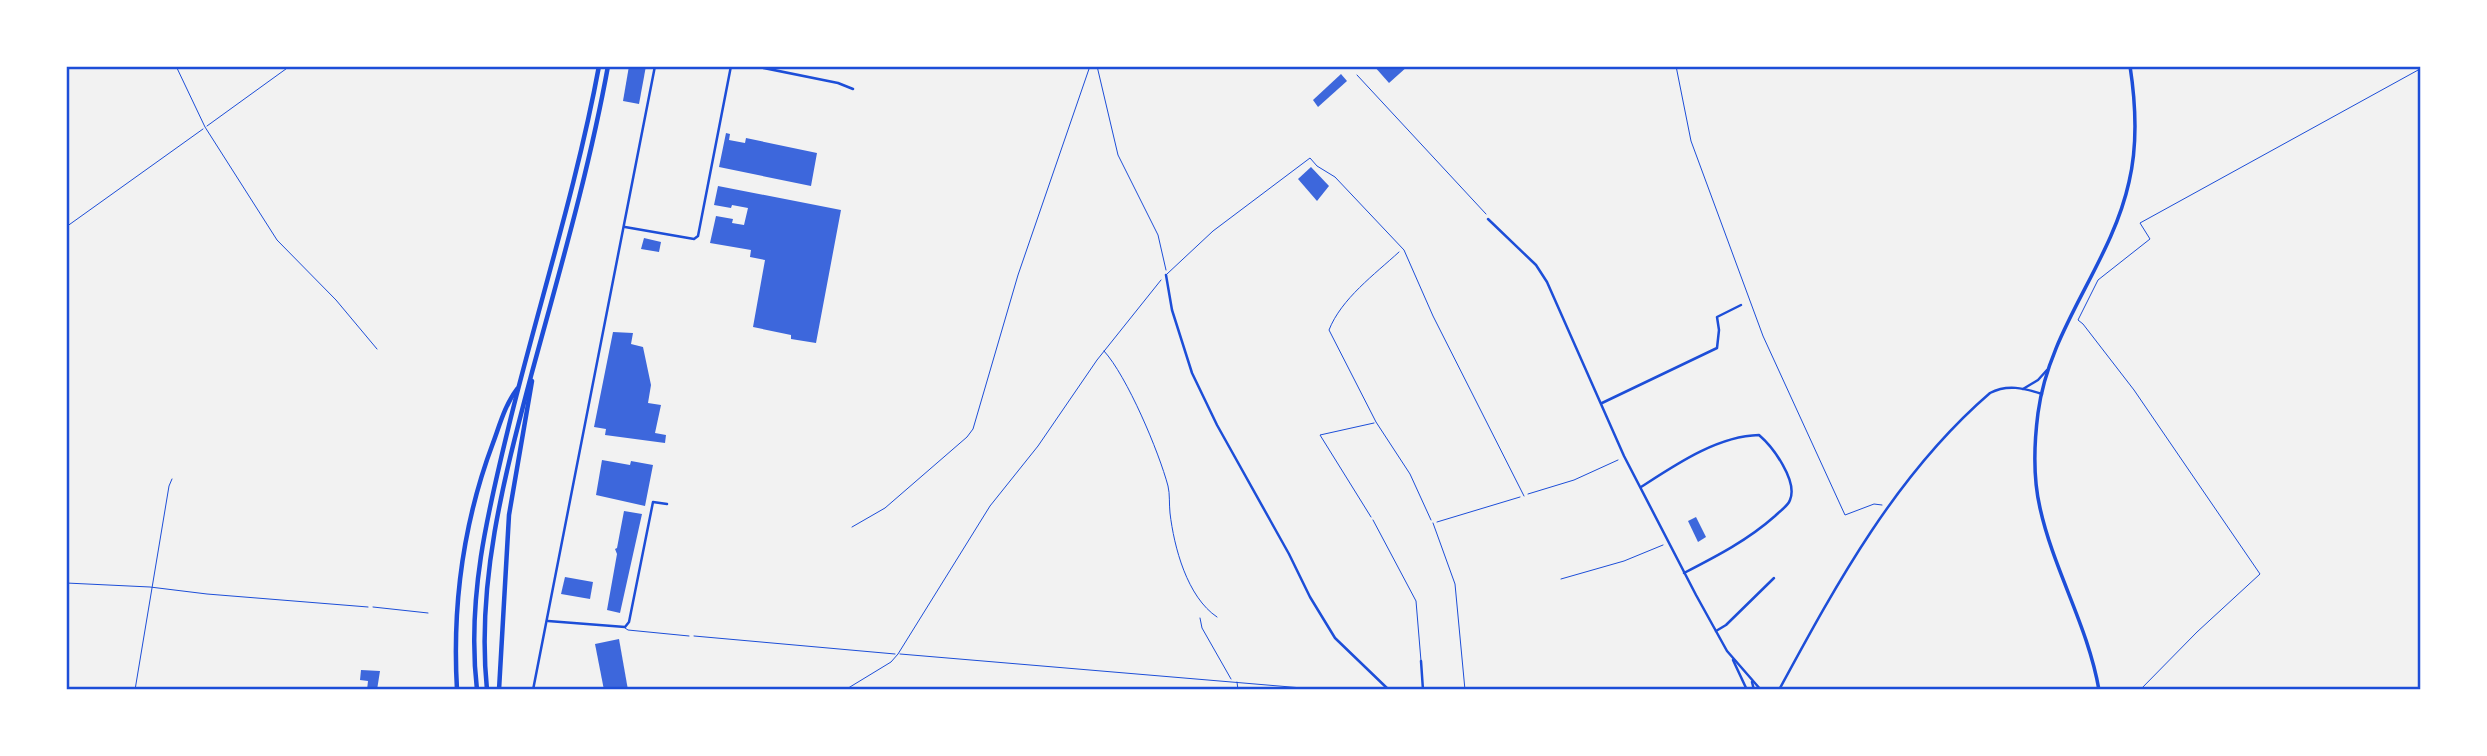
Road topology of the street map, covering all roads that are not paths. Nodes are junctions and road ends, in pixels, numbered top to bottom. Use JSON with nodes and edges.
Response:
{"nodes":[{"id":1,"x":599,"y":66,"type":"edge"},
{"id":2,"x":608,"y":66,"type":"edge"},
{"id":3,"x":654,"y":66,"type":"edge"},
{"id":4,"x":731,"y":66,"type":"edge"},
{"id":5,"x":754,"y":66,"type":"edge"},
{"id":6,"x":2130,"y":66,"type":"edge"},
{"id":7,"x":853,"y":89,"type":"dead end"},
{"id":8,"x":1488,"y":219,"type":"road end"},
{"id":9,"x":624,"y":226,"type":"junction"},
{"id":10,"x":1166,"y":275,"type":"joint"},
{"id":11,"x":1741,"y":305,"type":"dead end"},
{"id":12,"x":2047,"y":370,"type":"junction"},
{"id":13,"x":532,"y":373,"type":"junction"},
{"id":14,"x":519,"y":386,"type":"junction"},
{"id":15,"x":2023,"y":389,"type":"junction"},
{"id":16,"x":2042,"y":394,"type":"junction"},
{"id":17,"x":1600,"y":404,"type":"junction"},
{"id":18,"x":1640,"y":487,"type":"junction"},
{"id":19,"x":1524,"y":495,"type":"road end"},
{"id":20,"x":667,"y":504,"type":"dead end"},
{"id":21,"x":1373,"y":520,"type":"road end"},
{"id":22,"x":1433,"y":523,"type":"road end"},
{"id":23,"x":1684,"y":573,"type":"junction"},
{"id":24,"x":1774,"y":578,"type":"dead end"},
{"id":25,"x":373,"y":607,"type":"road end"},
{"id":26,"x":428,"y":613,"type":"dead end"},
{"id":27,"x":548,"y":621,"type":"junction"},
{"id":28,"x":625,"y":627,"type":"junction"},
{"id":29,"x":1716,"y":631,"type":"junction"},
{"id":30,"x":688,"y":636,"type":"road end"},
{"id":31,"x":1732,"y":657,"type":"junction"},
{"id":32,"x":1421,"y":661,"type":"joint"},
{"id":33,"x":1752,"y":678,"type":"junction"},
{"id":34,"x":457,"y":690,"type":"edge"},
{"id":35,"x":477,"y":690,"type":"edge"},
{"id":36,"x":487,"y":690,"type":"edge"},
{"id":37,"x":499,"y":690,"type":"edge"},
{"id":38,"x":533,"y":690,"type":"edge"},
{"id":39,"x":1389,"y":690,"type":"edge"},
{"id":40,"x":1423,"y":690,"type":"edge"},
{"id":41,"x":1465,"y":690,"type":"edge"},
{"id":42,"x":1747,"y":690,"type":"edge"},
{"id":43,"x":1754,"y":690,"type":"edge"},
{"id":44,"x":1760,"y":690,"type":"edge"},
{"id":45,"x":1779,"y":690,"type":"edge"},
{"id":46,"x":2099,"y":690,"type":"edge"}],
"edges":[{"from":1,"to":14,"type":"highway"},
{"from":2,"to":13,"type":"highway"},
{"from":3,"to":9,"type":"street"},
{"from":4,"to":9,"type":"street"},
{"from":5,"to":7,"type":"street"},
{"from":6,"to":12,"type":"main road"},
{"from":8,"to":17,"type":"street"},
{"from":9,"to":27,"type":"street"},
{"from":10,"to":19,"type":"lane"},
{"from":10,"to":39,"type":"street"},
{"from":11,"to":17,"type":"street"},
{"from":12,"to":15,"type":"street"},
{"from":12,"to":16,"type":"main road"},
{"from":13,"to":36,"type":"highway"},
{"from":13,"to":37,"type":"highway"},
{"from":14,"to":34,"type":"highway"},
{"from":14,"to":35,"type":"highway"},
{"from":15,"to":16,"type":"street"},
{"from":15,"to":45,"type":"street"},
{"from":16,"to":46,"type":"main road"},
{"from":17,"to":18,"type":"street"},
{"from":18,"to":23,"type":"street"},
{"from":18,"to":23,"type":"street"},
{"from":20,"to":28,"type":"street"},
{"from":21,"to":32,"type":"lane"},
{"from":22,"to":41,"type":"lane"},
{"from":23,"to":29,"type":"street"},
{"from":24,"to":29,"type":"street"},
{"from":25,"to":26,"type":"lane"},
{"from":27,"to":28,"type":"street"},
{"from":27,"to":38,"type":"street"},
{"from":28,"to":30,"type":"lane"},
{"from":29,"to":31,"type":"street"},
{"from":31,"to":33,"type":"street"},
{"from":31,"to":42,"type":"street"},
{"from":32,"to":40,"type":"street"},
{"from":33,"to":43,"type":"street"},
{"from":33,"to":44,"type":"street"}]}
